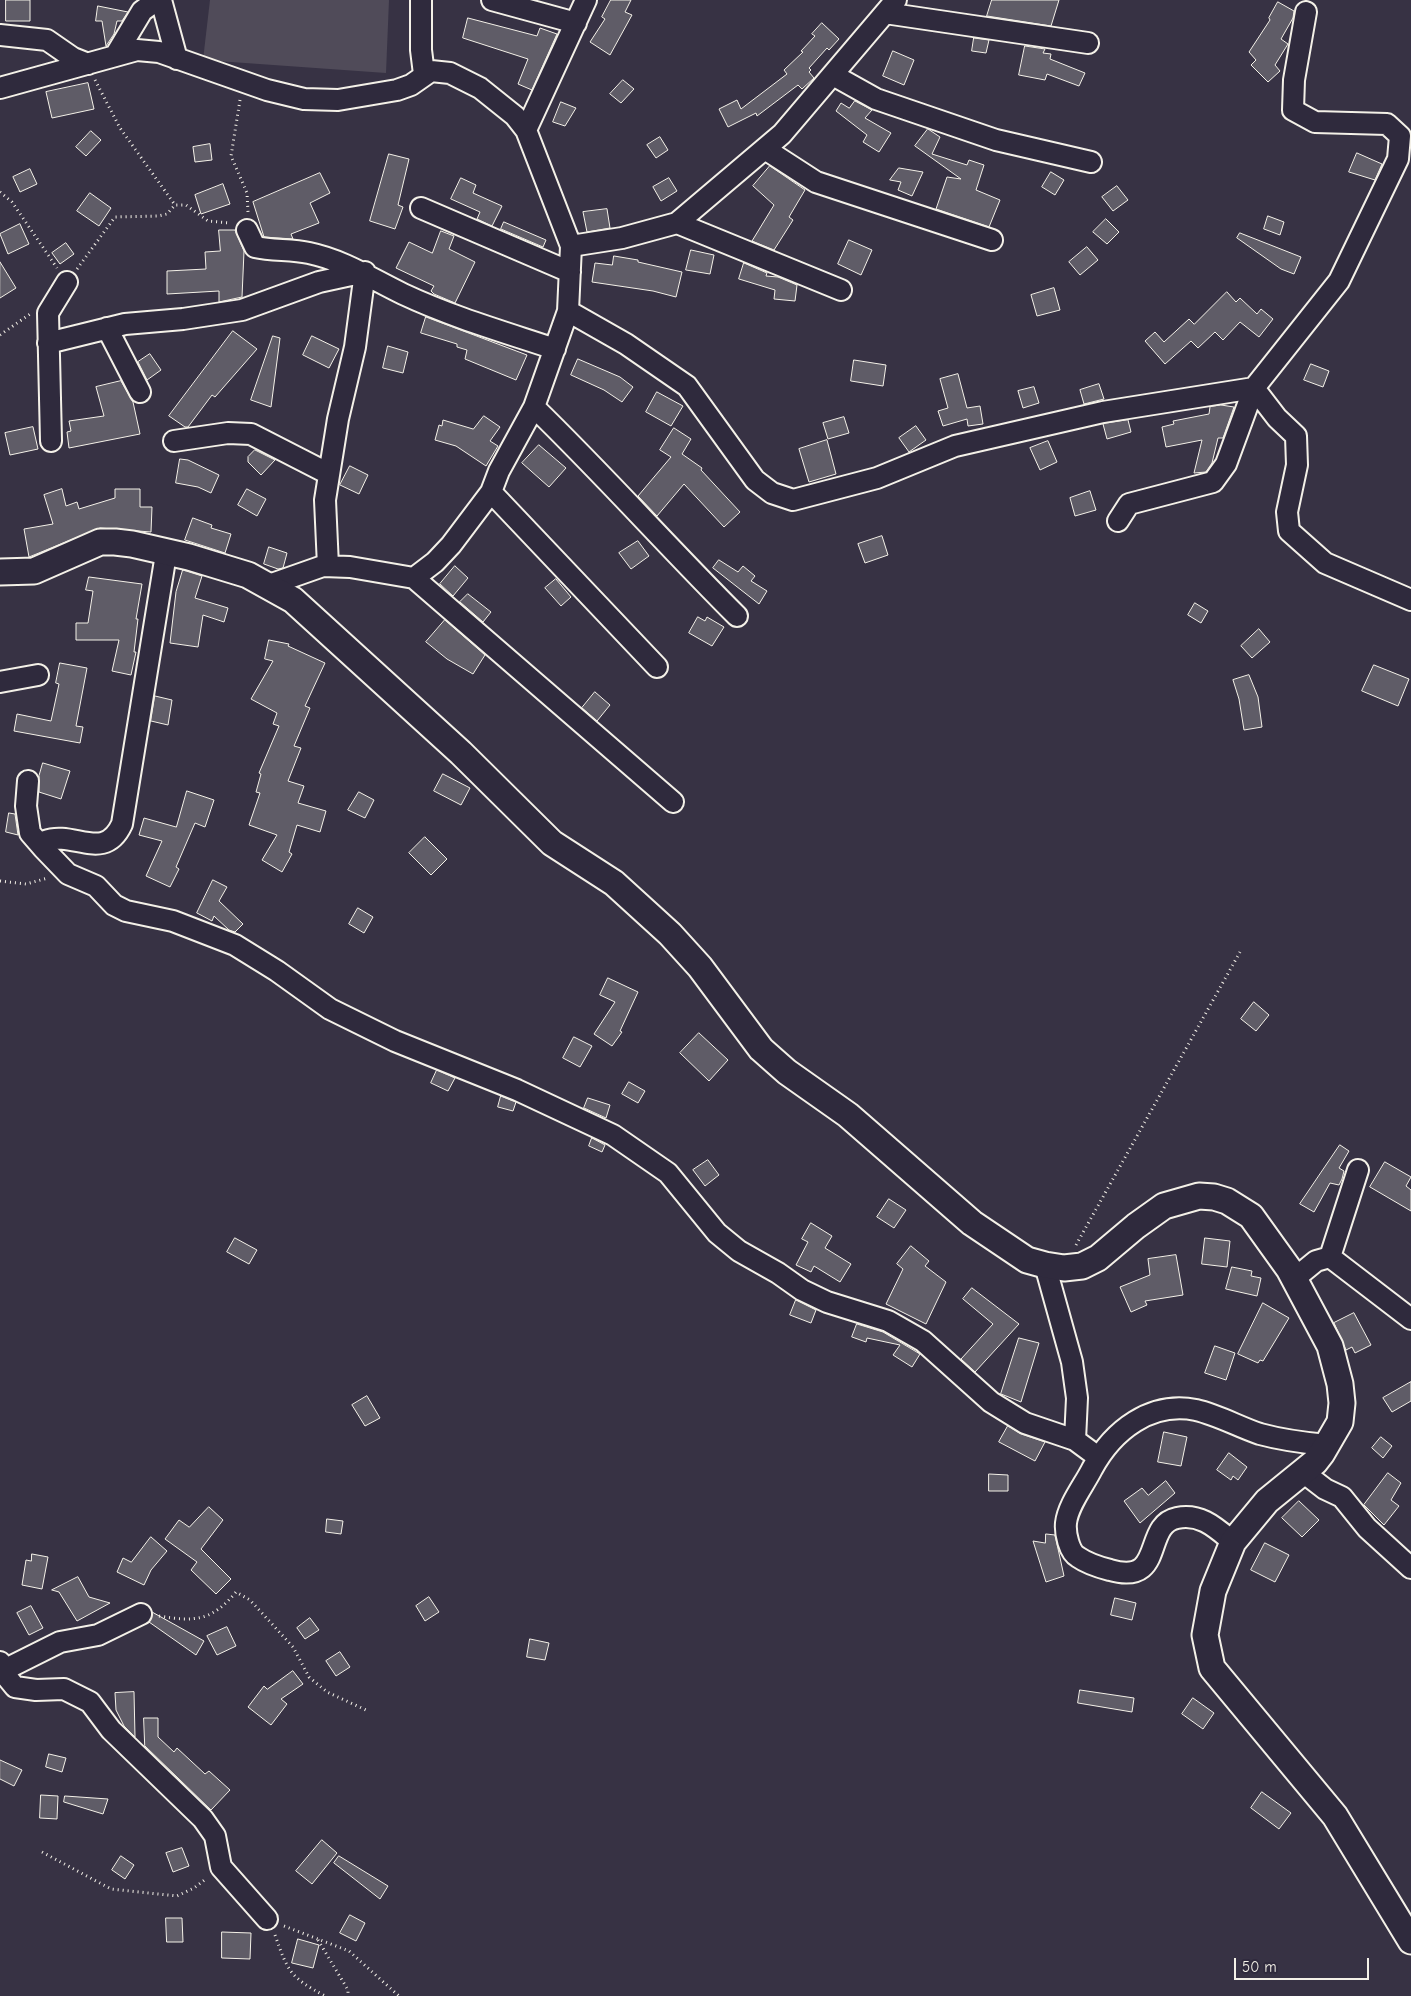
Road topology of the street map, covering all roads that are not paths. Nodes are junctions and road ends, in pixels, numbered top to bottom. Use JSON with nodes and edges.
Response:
{"nodes":[{"id":1,"x":157,"y":0,"type":"edge"},
{"id":2,"x":161,"y":0,"type":"edge"},
{"id":3,"x":421,"y":0,"type":"edge"},
{"id":4,"x":492,"y":0,"type":"edge"},
{"id":5,"x":586,"y":0,"type":"edge"},
{"id":6,"x":890,"y":7,"type":"edge"},
{"id":7,"x":1306,"y":12,"type":"dead end"},
{"id":8,"x":576,"y":23,"type":"junction"},
{"id":9,"x":0,"y":35,"type":"edge"},
{"id":10,"x":1088,"y":43,"type":"dead end"},
{"id":11,"x":115,"y":56,"type":"junction"},
{"id":12,"x":177,"y":59,"type":"junction"},
{"id":13,"x":88,"y":64,"type":"junction"},
{"id":14,"x":424,"y":74,"type":"junction"},
{"id":15,"x":832,"y":75,"type":"junction"},
{"id":16,"x":0,"y":88,"type":"edge"},
{"id":17,"x":526,"y":130,"type":"junction"},
{"id":18,"x":765,"y":149,"type":"junction"},
{"id":19,"x":1091,"y":162,"type":"dead end"},
{"id":20,"x":421,"y":208,"type":"dead end"},
{"id":21,"x":677,"y":223,"type":"junction"},
{"id":22,"x":248,"y":230,"type":"road end"},
{"id":23,"x":992,"y":240,"type":"dead end"},
{"id":24,"x":571,"y":246,"type":"junction"},
{"id":25,"x":365,"y":272,"type":"junction"},
{"id":26,"x":570,"y":272,"type":"junction"},
{"id":27,"x":67,"y":282,"type":"road end"},
{"id":28,"x":841,"y":290,"type":"dead end"},
{"id":29,"x":568,"y":311,"type":"junction"},
{"id":30,"x":107,"y":328,"type":"junction"},
{"id":31,"x":48,"y":343,"type":"junction"},
{"id":32,"x":555,"y":349,"type":"junction"},
{"id":33,"x":1254,"y":388,"type":"junction"},
{"id":34,"x":140,"y":392,"type":"dead end"},
{"id":35,"x":534,"y":407,"type":"junction"},
{"id":36,"x":174,"y":440,"type":"dead end"},
{"id":37,"x":51,"y":441,"type":"dead end"},
{"id":38,"x":329,"y":474,"type":"junction"},
{"id":39,"x":491,"y":492,"type":"junction"},
{"id":40,"x":1118,"y":521,"type":"dead end"},
{"id":41,"x":166,"y":554,"type":"junction"},
{"id":42,"x":328,"y":566,"type":"junction"},
{"id":43,"x":0,"y":572,"type":"edge"},
{"id":44,"x":414,"y":578,"type":"junction"},
{"id":45,"x":269,"y":585,"type":"junction"},
{"id":46,"x":1411,"y":600,"type":"edge"},
{"id":47,"x":737,"y":616,"type":"dead end"},
{"id":48,"x":657,"y":666,"type":"dead end"},
{"id":49,"x":38,"y":675,"type":"dead end"},
{"id":50,"x":0,"y":682,"type":"edge"},
{"id":51,"x":28,"y":781,"type":"dead end"},
{"id":52,"x":673,"y":802,"type":"dead end"},
{"id":53,"x":43,"y":848,"type":"junction"},
{"id":54,"x":1358,"y":1170,"type":"dead end"},
{"id":55,"x":1330,"y":1257,"type":"junction"},
{"id":56,"x":1054,"y":1267,"type":"junction"},
{"id":57,"x":1294,"y":1279,"type":"junction"},
{"id":58,"x":1411,"y":1319,"type":"edge"},
{"id":59,"x":1074,"y":1440,"type":"junction"},
{"id":60,"x":1327,"y":1445,"type":"junction"},
{"id":61,"x":1098,"y":1457,"type":"junction"},
{"id":62,"x":1303,"y":1472,"type":"junction"},
{"id":63,"x":1233,"y":1542,"type":"junction"},
{"id":64,"x":1411,"y":1568,"type":"edge"},
{"id":65,"x":141,"y":1614,"type":"road end"},
{"id":66,"x":1,"y":1666,"type":"edge"},
{"id":67,"x":267,"y":1918,"type":"road end"},
{"id":68,"x":1411,"y":1941,"type":"edge"}],
"edges":[{"from":1,"to":11,"type":"street"},
{"from":2,"to":12,"type":"street"},
{"from":3,"to":14,"type":"street"},
{"from":4,"to":8,"type":"street"},
{"from":5,"to":8,"type":"street"},
{"from":6,"to":10,"type":"street"},
{"from":6,"to":15,"type":"street"},
{"from":7,"to":33,"type":"street"},
{"from":8,"to":17,"type":"street"},
{"from":9,"to":13,"type":"street"},
{"from":11,"to":12,"type":"street"},
{"from":11,"to":13,"type":"street"},
{"from":12,"to":14,"type":"street"},
{"from":13,"to":16,"type":"street"},
{"from":14,"to":17,"type":"street"},
{"from":15,"to":18,"type":"street"},
{"from":15,"to":19,"type":"street"},
{"from":17,"to":24,"type":"street"},
{"from":18,"to":21,"type":"street"},
{"from":18,"to":23,"type":"street"},
{"from":20,"to":26,"type":"street"},
{"from":21,"to":24,"type":"street"},
{"from":21,"to":28,"type":"street"},
{"from":22,"to":25,"type":"street"},
{"from":24,"to":26,"type":"street"},
{"from":25,"to":30,"type":"street"},
{"from":25,"to":32,"type":"street"},
{"from":25,"to":38,"type":"street"},
{"from":26,"to":29,"type":"street"},
{"from":27,"to":31,"type":"street"},
{"from":29,"to":32,"type":"street"},
{"from":29,"to":33,"type":"street"},
{"from":30,"to":31,"type":"street"},
{"from":30,"to":34,"type":"street"},
{"from":31,"to":37,"type":"street"},
{"from":32,"to":35,"type":"street"},
{"from":33,"to":40,"type":"street"},
{"from":33,"to":46,"type":"street"},
{"from":35,"to":39,"type":"street"},
{"from":35,"to":47,"type":"street"},
{"from":36,"to":38,"type":"street"},
{"from":38,"to":42,"type":"street"},
{"from":39,"to":44,"type":"street"},
{"from":39,"to":48,"type":"street"},
{"from":41,"to":43,"type":"street"},
{"from":41,"to":45,"type":"street"},
{"from":41,"to":53,"type":"street"},
{"from":42,"to":44,"type":"street"},
{"from":42,"to":45,"type":"street"},
{"from":44,"to":52,"type":"street"},
{"from":45,"to":56,"type":"street"},
{"from":49,"to":50,"type":"street"},
{"from":51,"to":53,"type":"street"},
{"from":53,"to":59,"type":"street"},
{"from":54,"to":55,"type":"street"},
{"from":55,"to":57,"type":"street"},
{"from":55,"to":58,"type":"street"},
{"from":56,"to":57,"type":"street"},
{"from":56,"to":59,"type":"street"},
{"from":57,"to":60,"type":"street"},
{"from":59,"to":61,"type":"street"},
{"from":60,"to":61,"type":"street"},
{"from":60,"to":62,"type":"street"},
{"from":61,"to":63,"type":"street"},
{"from":62,"to":63,"type":"street"},
{"from":62,"to":64,"type":"street"},
{"from":63,"to":68,"type":"street"},
{"from":65,"to":66,"type":"street"},
{"from":66,"to":67,"type":"street"}]}
